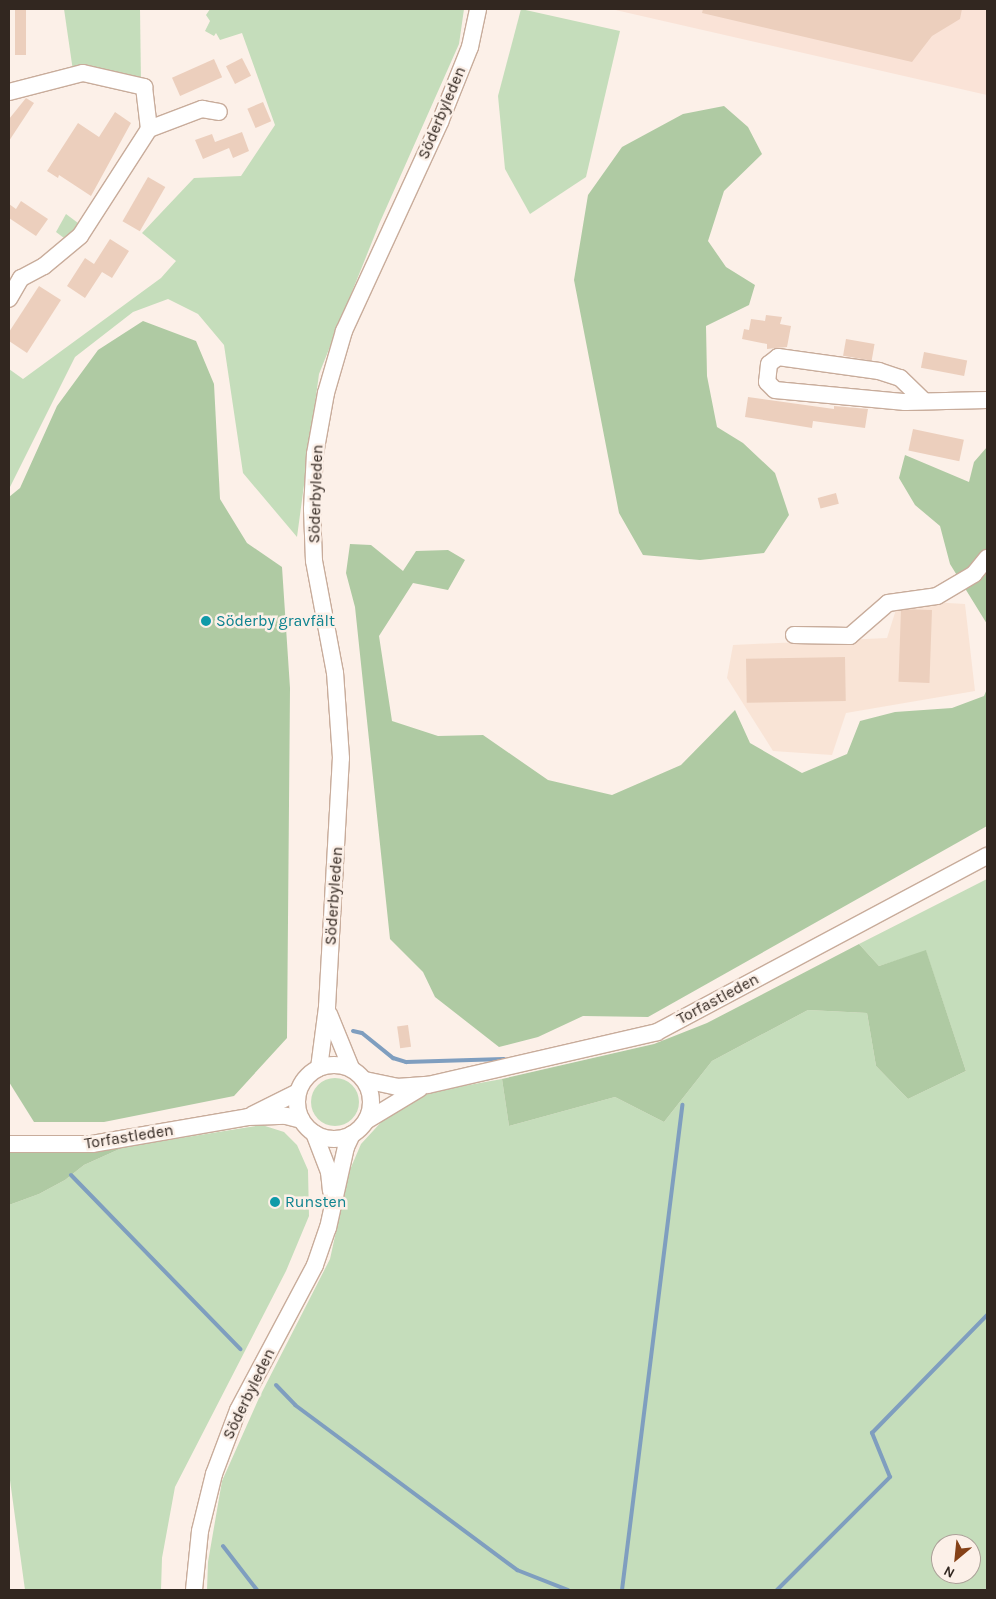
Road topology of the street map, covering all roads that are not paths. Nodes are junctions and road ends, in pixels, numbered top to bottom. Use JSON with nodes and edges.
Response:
{"nodes":[{"id":1,"x":478,"y":9,"type":"edge"},
{"id":2,"x":9,"y":92,"type":"edge"},
{"id":3,"x":219,"y":112,"type":"dead end"},
{"id":4,"x":149,"y":130,"type":"junction"},
{"id":5,"x":9,"y":299,"type":"edge"},
{"id":6,"x":987,"y":400,"type":"edge"},
{"id":7,"x":924,"y":401,"type":"junction"},
{"id":8,"x":987,"y":558,"type":"edge"},
{"id":9,"x":794,"y":634,"type":"dead end"},
{"id":10,"x":987,"y":856,"type":"edge"},
{"id":11,"x":327,"y":1007,"type":"junction"},
{"id":12,"x":319,"y":1068,"type":"junction"},
{"id":13,"x":351,"y":1068,"type":"junction"},
{"id":14,"x":365,"y":1080,"type":"junction"},
{"id":15,"x":428,"y":1085,"type":"junction"},
{"id":16,"x":298,"y":1092,"type":"junction"},
{"id":17,"x":248,"y":1117,"type":"junction"},
{"id":18,"x":302,"y":1120,"type":"junction"},
{"id":19,"x":366,"y":1120,"type":"junction"},
{"id":20,"x":314,"y":1133,"type":"junction"},
{"id":21,"x":352,"y":1134,"type":"junction"},
{"id":22,"x":9,"y":1144,"type":"edge"},
{"id":23,"x":333,"y":1206,"type":"junction"},
{"id":24,"x":194,"y":1590,"type":"edge"}],
"edges":[{"from":1,"to":11,"type":"street","name":"Söderbyleden"},
{"from":2,"to":4,"type":"street"},
{"from":3,"to":4,"type":"street"},
{"from":4,"to":5,"type":"street"},
{"from":6,"to":7,"type":"street"},
{"from":7,"to":7,"type":"street"},
{"from":8,"to":9,"type":"street"},
{"from":10,"to":15,"type":"street","name":"Torfastleden"},
{"from":11,"to":12,"type":"street","name":"Söderbyleden"},
{"from":11,"to":13,"type":"street","name":"Söderbyleden"},
{"from":12,"to":13,"type":"street"},
{"from":12,"to":16,"type":"street"},
{"from":13,"to":14,"type":"street"},
{"from":14,"to":15,"type":"street","name":"Torfastleden"},
{"from":14,"to":19,"type":"street"},
{"from":15,"to":19,"type":"street","name":"Torfastleden"},
{"from":16,"to":17,"type":"street","name":"Torfastleden"},
{"from":16,"to":18,"type":"street"},
{"from":17,"to":18,"type":"street","name":"Torfastleden"},
{"from":17,"to":22,"type":"street","name":"Torfastleden"},
{"from":18,"to":20,"type":"street"},
{"from":19,"to":21,"type":"street"},
{"from":20,"to":21,"type":"street"},
{"from":20,"to":23,"type":"street","name":"Söderbyleden"},
{"from":21,"to":23,"type":"street","name":"Söderbyleden"},
{"from":23,"to":24,"type":"street","name":"Söderbyleden"}]}
